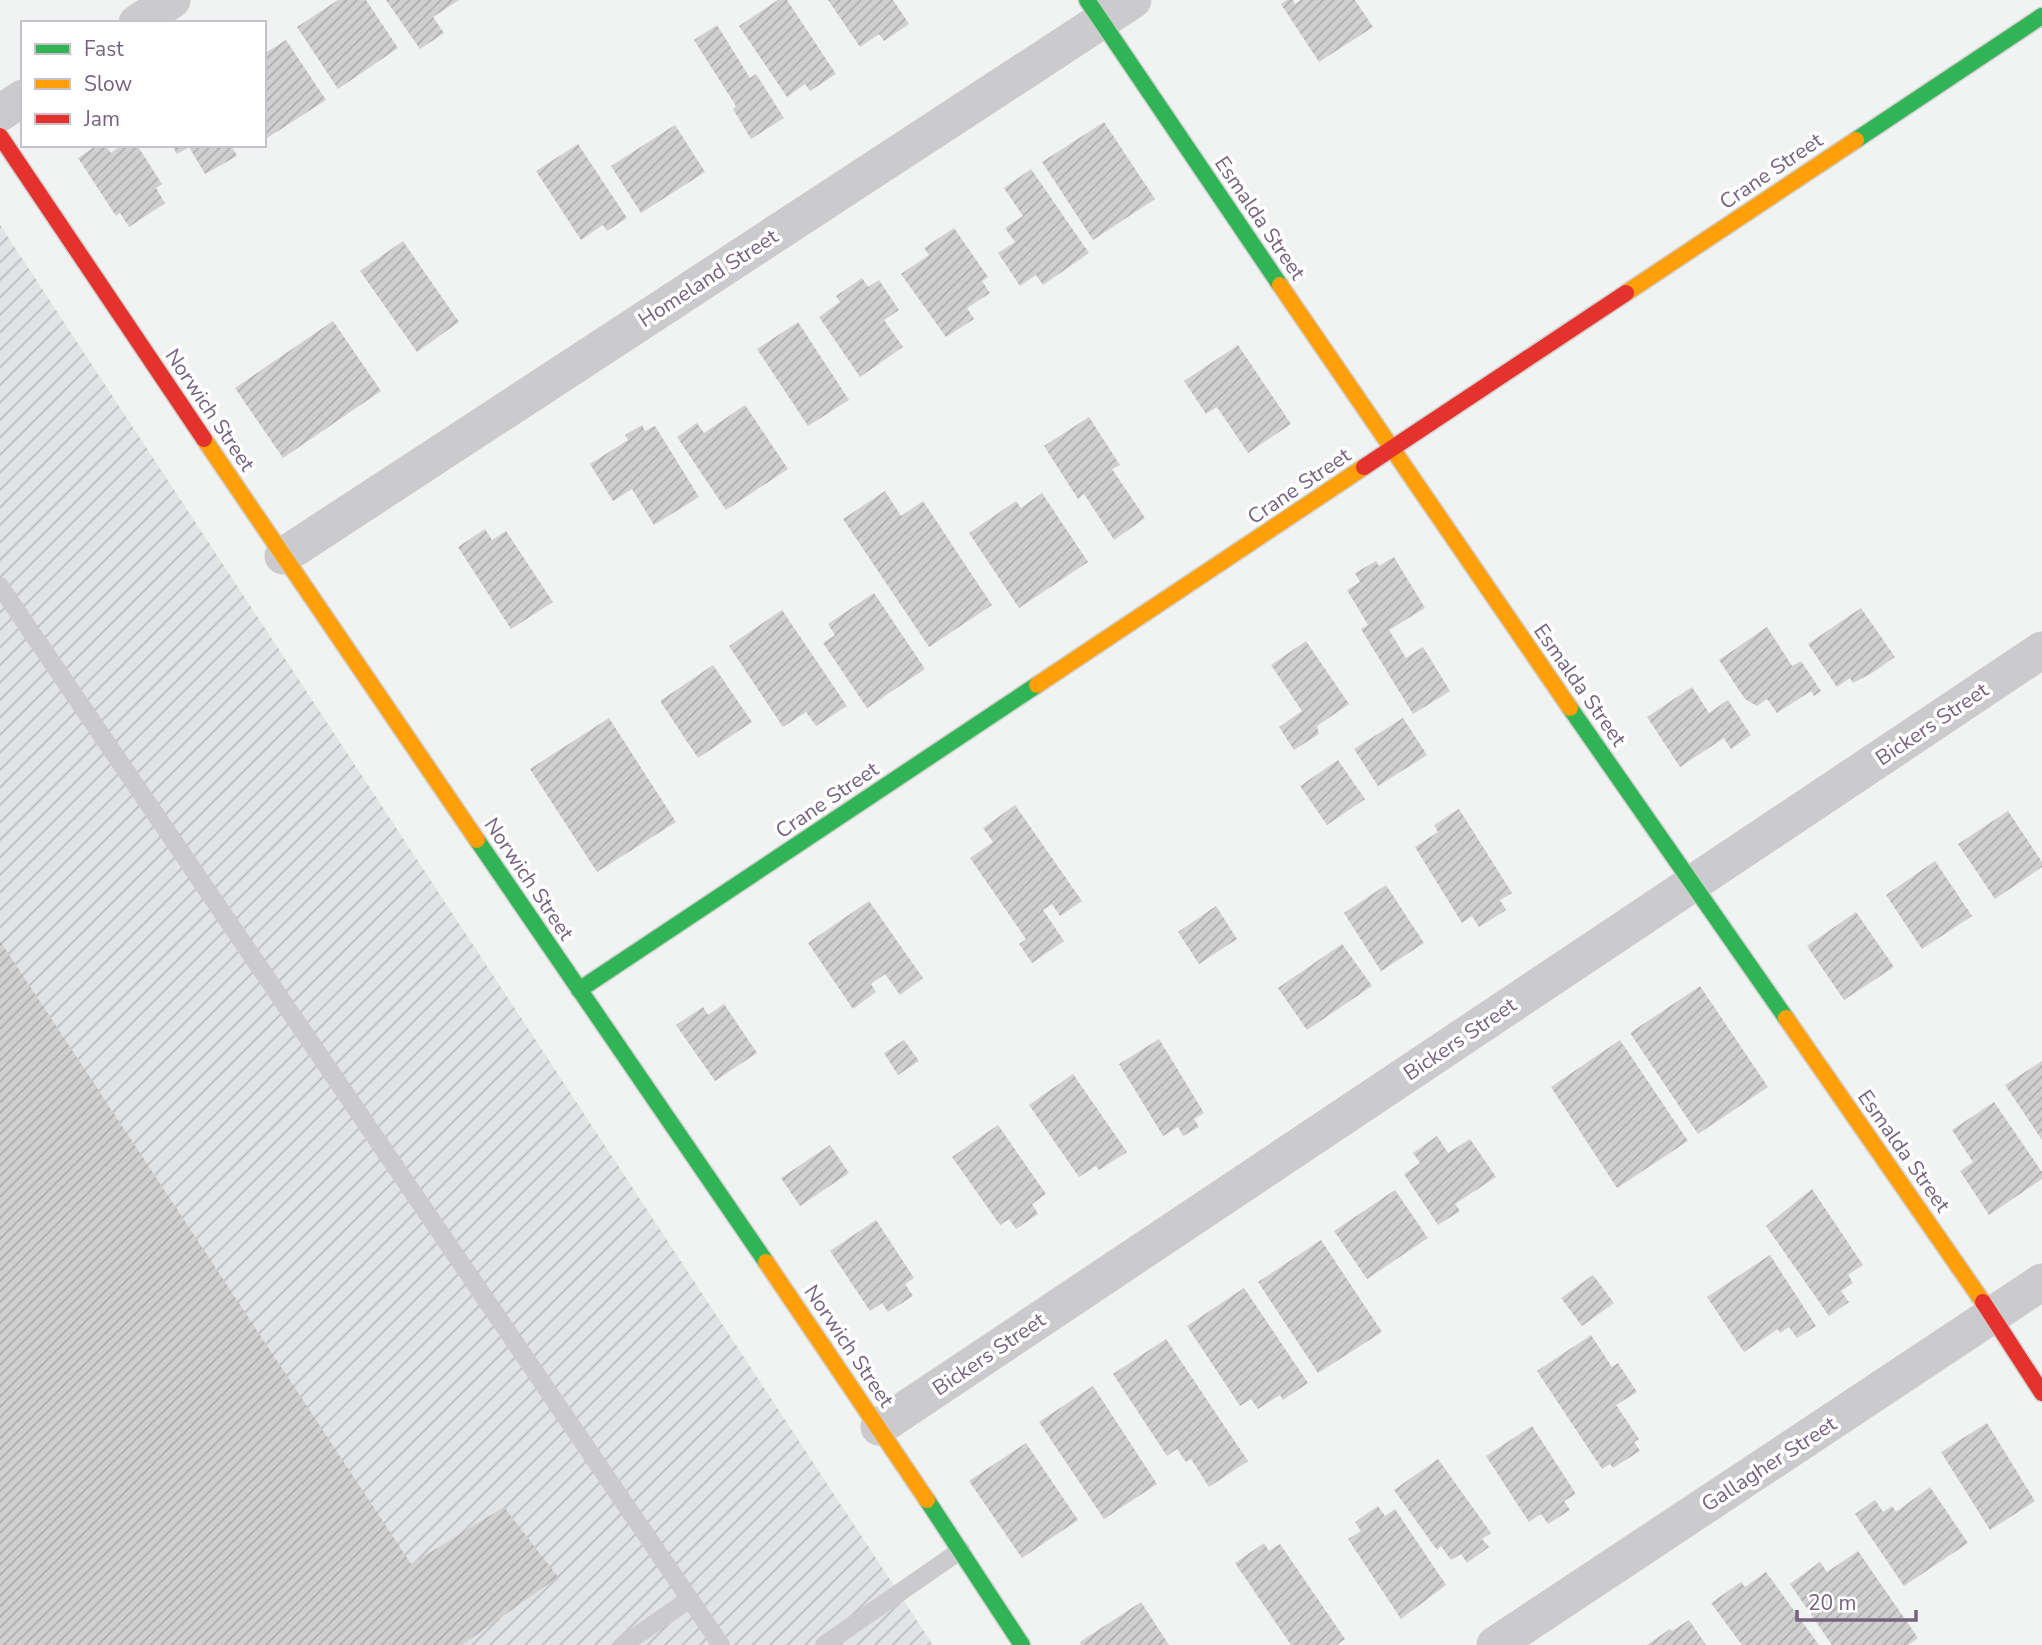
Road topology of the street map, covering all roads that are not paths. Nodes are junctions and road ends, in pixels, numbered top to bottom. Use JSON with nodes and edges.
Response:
{"nodes":[{"id":1,"x":172,"y":0,"type":"edge"},
{"id":2,"x":1133,"y":0,"type":"edge"},
{"id":3,"x":1094,"y":10,"type":"edge"},
{"id":4,"x":2042,"y":16,"type":"edge"},
{"id":5,"x":140,"y":21,"type":"edge"},
{"id":6,"x":21,"y":99,"type":"edge"},
{"id":7,"x":0,"y":113,"type":"edge"},
{"id":8,"x":0,"y":136,"type":"edge"},
{"id":9,"x":1391,"y":450,"type":"junction"},
{"id":10,"x":283,"y":556,"type":"junction"},
{"id":11,"x":0,"y":586,"type":"edge"},
{"id":12,"x":2042,"y":650,"type":"edge"},
{"id":13,"x":1692,"y":883,"type":"junction"},
{"id":14,"x":579,"y":990,"type":"junction"},
{"id":15,"x":2042,"y":1282,"type":"edge"},
{"id":16,"x":1993,"y":1316,"type":"junction"},
{"id":17,"x":2042,"y":1393,"type":"edge"},
{"id":18,"x":879,"y":1427,"type":"junction"},
{"id":19,"x":961,"y":1550,"type":"junction"},
{"id":20,"x":690,"y":1599,"type":"junction"},
{"id":21,"x":623,"y":1645,"type":"edge"},
{"id":22,"x":721,"y":1645,"type":"edge"},
{"id":23,"x":824,"y":1645,"type":"edge"},
{"id":24,"x":1022,"y":1645,"type":"edge"},
{"id":25,"x":1495,"y":1645,"type":"edge"}],
"edges":[{"from":1,"to":5,"type":"street"},
{"from":2,"to":3,"type":"street","name":"Homeland Street"},
{"from":3,"to":9,"type":"street","name":"Esmalda Street"},
{"from":3,"to":10,"type":"street","name":"Homeland Street"},
{"from":4,"to":9,"type":"street","name":"Crane Street"},
{"from":6,"to":7,"type":"street"},
{"from":8,"to":10,"type":"street","name":"Norwich Street"},
{"from":9,"to":13,"type":"street","name":"Esmalda Street"},
{"from":9,"to":14,"type":"street","name":"Crane Street"},
{"from":10,"to":14,"type":"street","name":"Norwich Street"},
{"from":11,"to":20,"type":"lane"},
{"from":12,"to":13,"type":"street","name":"Bickers Street"},
{"from":13,"to":16,"type":"street","name":"Esmalda Street"},
{"from":13,"to":18,"type":"street","name":"Bickers Street"},
{"from":14,"to":18,"type":"street","name":"Norwich Street"},
{"from":15,"to":16,"type":"street","name":"Gallagher Street"},
{"from":16,"to":17,"type":"street","name":"Esmalda Street"},
{"from":16,"to":25,"type":"street","name":"Gallagher Street"},
{"from":18,"to":19,"type":"street","name":"Norwich Street"},
{"from":19,"to":23,"type":"lane"},
{"from":19,"to":24,"type":"street","name":"Norwich Street"},
{"from":20,"to":21,"type":"lane"},
{"from":20,"to":22,"type":"lane"}]}
